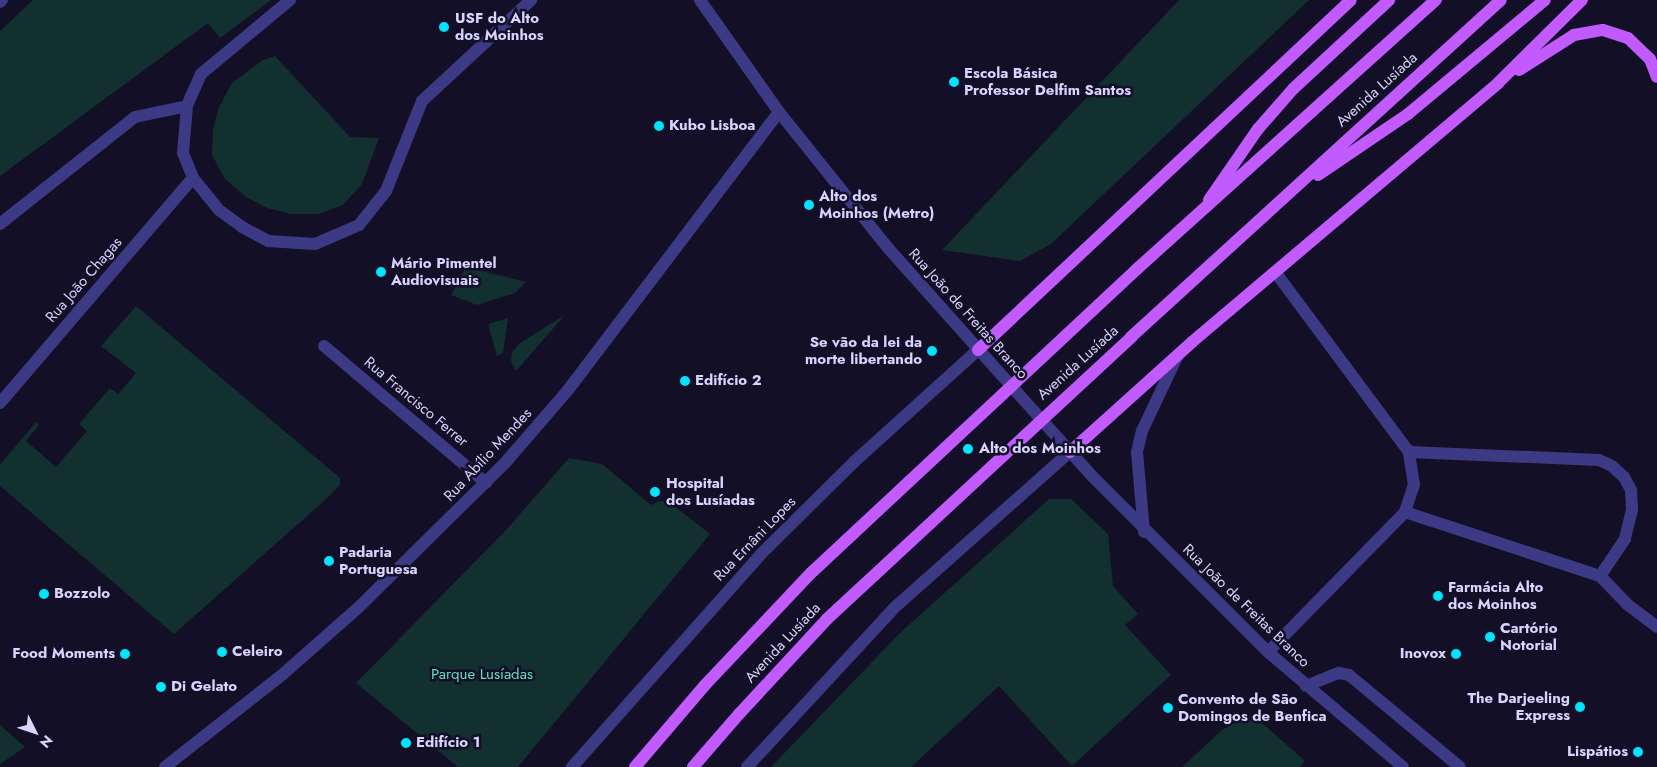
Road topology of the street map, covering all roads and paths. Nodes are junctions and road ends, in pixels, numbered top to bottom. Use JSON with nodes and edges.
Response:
{"nodes":[{"id":1,"x":290,"y":0,"type":"edge"},
{"id":2,"x":531,"y":0,"type":"edge"},
{"id":3,"x":700,"y":0,"type":"edge"},
{"id":4,"x":1351,"y":0,"type":"edge"},
{"id":5,"x":1389,"y":0,"type":"edge"},
{"id":6,"x":1436,"y":0,"type":"edge"},
{"id":7,"x":1502,"y":0,"type":"edge"},
{"id":8,"x":1545,"y":0,"type":"edge"},
{"id":9,"x":1582,"y":0,"type":"edge"},
{"id":10,"x":1657,"y":77,"type":"edge"},
{"id":11,"x":1498,"y":83,"type":"junction"},
{"id":12,"x":187,"y":106,"type":"junction"},
{"id":13,"x":779,"y":112,"type":"junction"},
{"id":14,"x":193,"y":178,"type":"junction"},
{"id":15,"x":1281,"y":200,"type":"junction"},
{"id":16,"x":1196,"y":218,"type":"junction"},
{"id":17,"x":0,"y":224,"type":"edge"},
{"id":18,"x":1276,"y":273,"type":"junction"},
{"id":19,"x":324,"y":346,"type":"dead end"},
{"id":20,"x":978,"y":350,"type":"junction"},
{"id":21,"x":1178,"y":354,"type":"junction"},
{"id":22,"x":0,"y":403,"type":"edge"},
{"id":23,"x":1070,"y":452,"type":"junction"},
{"id":24,"x":1409,"y":452,"type":"junction"},
{"id":25,"x":486,"y":483,"type":"junction"},
{"id":26,"x":1405,"y":512,"type":"junction"},
{"id":27,"x":1144,"y":532,"type":"junction"},
{"id":28,"x":1600,"y":576,"type":"junction"},
{"id":29,"x":1657,"y":627,"type":"edge"},
{"id":30,"x":1268,"y":652,"type":"junction"},
{"id":31,"x":1306,"y":686,"type":"junction"},
{"id":32,"x":166,"y":767,"type":"edge"},
{"id":33,"x":572,"y":767,"type":"edge"},
{"id":34,"x":635,"y":767,"type":"edge"},
{"id":35,"x":693,"y":767,"type":"edge"},
{"id":36,"x":747,"y":767,"type":"edge"},
{"id":37,"x":1403,"y":767,"type":"edge"},
{"id":38,"x":1460,"y":767,"type":"edge"}],
"edges":[{"from":1,"to":12,"type":"street"},
{"from":2,"to":14,"type":"street"},
{"from":3,"to":13,"type":"street","name":"Rua João de Freitas Branco"},
{"from":4,"to":20,"type":"main road"},
{"from":5,"to":16,"type":"main road"},
{"from":6,"to":16,"type":"main road","name":"Avenida Lusíada"},
{"from":7,"to":15,"type":"main road","name":"Avenida Lusíada"},
{"from":8,"to":15,"type":"main road"},
{"from":9,"to":11,"type":"main road"},
{"from":10,"to":11,"type":"main road"},
{"from":11,"to":18,"type":"main road"},
{"from":12,"to":14,"type":"street"},
{"from":12,"to":17,"type":"street"},
{"from":13,"to":20,"type":"street","name":"Rua João de Freitas Branco"},
{"from":13,"to":25,"type":"street","name":"Rua Abílio Mendes"},
{"from":14,"to":22,"type":"street","name":"Rua João Chagas"},
{"from":15,"to":35,"type":"main road","name":"Avenida Lusíada","bridge":true},
{"from":16,"to":34,"type":"main road","name":"Avenida Lusíada","bridge":true},
{"from":18,"to":21,"type":"main road"},
{"from":18,"to":24,"type":"street"},
{"from":19,"to":25,"type":"street","name":"Rua Francisco Ferrer"},
{"from":20,"to":23,"type":"street","name":"Rua João de Freitas Branco"},
{"from":20,"to":33,"type":"street","name":"Rua Ernâni Lopes"},
{"from":21,"to":23,"type":"main road"},
{"from":21,"to":27,"type":"street"},
{"from":23,"to":27,"type":"street","name":"Rua João de Freitas Branco"},
{"from":23,"to":36,"type":"street"},
{"from":24,"to":26,"type":"street"},
{"from":24,"to":28,"type":"street"},
{"from":25,"to":32,"type":"street","name":"Rua Abílio Mendes"},
{"from":26,"to":28,"type":"street"},
{"from":26,"to":30,"type":"street"},
{"from":27,"to":30,"type":"street","name":"Rua João de Freitas Branco"},
{"from":28,"to":29,"type":"street"},
{"from":30,"to":31,"type":"street","name":"Rua João de Freitas Branco"},
{"from":31,"to":37,"type":"street","name":"Rua João de Freitas Branco"},
{"from":31,"to":38,"type":"street","name":"Rua João de Freitas Branco"}]}
